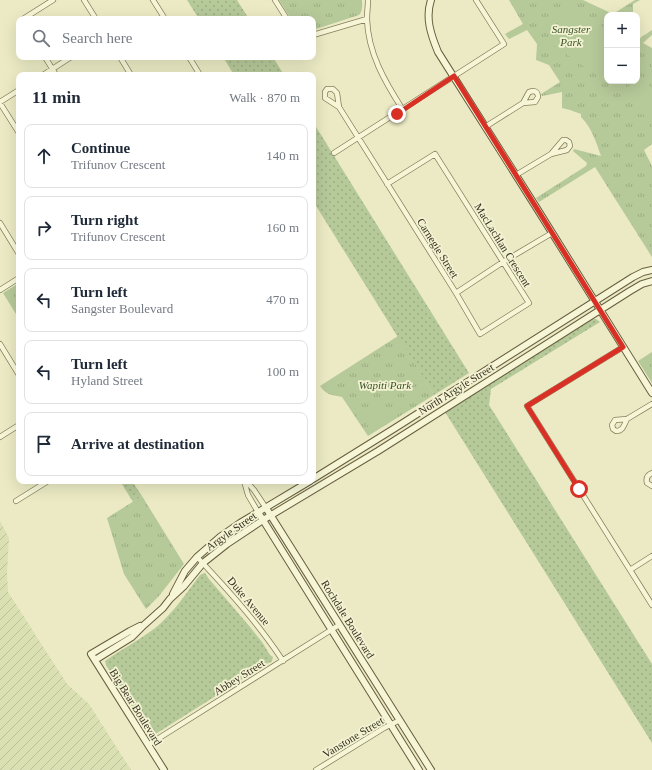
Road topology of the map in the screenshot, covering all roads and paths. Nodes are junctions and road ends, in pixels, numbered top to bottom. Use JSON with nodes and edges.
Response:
{"nodes":[{"id":1,"x":53,"y":0,"type":"edge"},
{"id":2,"x":84,"y":0,"type":"edge"},
{"id":3,"x":153,"y":0,"type":"edge"},
{"id":4,"x":275,"y":0,"type":"edge"},
{"id":5,"x":368,"y":0,"type":"edge"},
{"id":6,"x":431,"y":0,"type":"edge"},
{"id":7,"x":476,"y":0,"type":"edge"},
{"id":8,"x":28,"y":16,"type":"edge"},
{"id":9,"x":94,"y":16,"type":"edge"},
{"id":10,"x":163,"y":16,"type":"edge"},
{"id":11,"x":285,"y":16,"type":"edge"},
{"id":12,"x":367,"y":19,"type":"junction"},
{"id":13,"x":316,"y":34,"type":"edge"},
{"id":14,"x":47,"y":60,"type":"edge"},
{"id":15,"x":67,"y":60,"type":"edge"},
{"id":16,"x":122,"y":60,"type":"edge"},
{"id":17,"x":190,"y":60,"type":"edge"},
{"id":18,"x":52,"y":69,"type":"junction"},
{"id":19,"x":48,"y":72,"type":"edge"},
{"id":20,"x":54,"y":72,"type":"edge"},
{"id":21,"x":129,"y":72,"type":"edge"},
{"id":22,"x":198,"y":72,"type":"edge"},
{"id":23,"x":454,"y":76,"type":"junction"},
{"id":24,"x":16,"y":92,"type":"edge"},
{"id":25,"x":0,"y":102,"type":"edge"},
{"id":26,"x":523,"y":102,"type":"dead end"},
{"id":27,"x":339,"y":107,"type":"dead end"},
{"id":28,"x":403,"y":110,"type":"junction"},
{"id":29,"x":485,"y":127,"type":"junction"},
{"id":30,"x":16,"y":128,"type":"edge"},
{"id":31,"x":358,"y":138,"type":"junction"},
{"id":32,"x":334,"y":153,"type":"dead end"},
{"id":33,"x":551,"y":154,"type":"dead end"},
{"id":34,"x":516,"y":175,"type":"junction"},
{"id":35,"x":387,"y":184,"type":"junction"},
{"id":36,"x":0,"y":224,"type":"edge"},
{"id":37,"x":552,"y":232,"type":"junction"},
{"id":38,"x":16,"y":249,"type":"edge"},
{"id":39,"x":503,"y":262,"type":"junction"},
{"id":40,"x":652,"y":270,"type":"edge"},
{"id":41,"x":16,"y":280,"type":"edge"},
{"id":42,"x":652,"y":281,"type":"edge"},
{"id":43,"x":0,"y":290,"type":"edge"},
{"id":44,"x":456,"y":293,"type":"junction"},
{"id":45,"x":595,"y":301,"type":"junction"},
{"id":46,"x":601,"y":310,"type":"junction"},
{"id":47,"x":0,"y":344,"type":"edge"},
{"id":48,"x":623,"y":347,"type":"junction"},
{"id":49,"x":16,"y":370,"type":"edge"},
{"id":50,"x":652,"y":393,"type":"edge"},
{"id":51,"x":652,"y":404,"type":"edge"},
{"id":52,"x":627,"y":419,"type":"dead end"},
{"id":53,"x":16,"y":427,"type":"edge"},
{"id":54,"x":0,"y":437,"type":"edge"},
{"id":55,"x":652,"y":473,"type":"edge"},
{"id":56,"x":316,"y":477,"type":"edge"},
{"id":57,"x":43,"y":484,"type":"edge"},
{"id":58,"x":246,"y":484,"type":"edge"},
{"id":59,"x":248,"y":484,"type":"edge"},
{"id":60,"x":305,"y":484,"type":"edge"},
{"id":61,"x":652,"y":486,"type":"edge"},
{"id":62,"x":16,"y":501,"type":"dead end"},
{"id":63,"x":266,"y":508,"type":"junction"},
{"id":64,"x":258,"y":512,"type":"junction"},
{"id":65,"x":271,"y":516,"type":"junction"},
{"id":66,"x":264,"y":520,"type":"junction"},
{"id":67,"x":652,"y":556,"type":"edge"},
{"id":68,"x":198,"y":557,"type":"junction"},
{"id":69,"x":204,"y":563,"type":"junction"},
{"id":70,"x":630,"y":570,"type":"junction"},
{"id":71,"x":170,"y":599,"type":"junction"},
{"id":72,"x":652,"y":605,"type":"edge"},
{"id":73,"x":144,"y":625,"type":"junction"},
{"id":74,"x":339,"y":625,"type":"junction"},
{"id":75,"x":332,"y":630,"type":"junction"},
{"id":76,"x":91,"y":654,"type":"joint"},
{"id":77,"x":95,"y":660,"type":"junction"},
{"id":78,"x":283,"y":661,"type":"junction"},
{"id":79,"x":400,"y":720,"type":"junction"},
{"id":80,"x":391,"y":725,"type":"junction"},
{"id":81,"x":148,"y":745,"type":"junction"},
{"id":82,"x":164,"y":770,"type":"edge"},
{"id":83,"x":316,"y":770,"type":"edge"},
{"id":84,"x":419,"y":770,"type":"edge"},
{"id":85,"x":431,"y":770,"type":"edge"}],
"edges":[{"from":1,"to":8,"type":"street"},
{"from":2,"to":9,"type":"street"},
{"from":3,"to":10,"type":"street"},
{"from":4,"to":11,"type":"street"},
{"from":5,"to":12,"type":"street"},
{"from":6,"to":23,"type":"street"},
{"from":7,"to":23,"type":"street"},
{"from":12,"to":13,"type":"street"},
{"from":12,"to":28,"type":"street"},
{"from":14,"to":18,"type":"street"},
{"from":15,"to":18,"type":"street"},
{"from":16,"to":21,"type":"street"},
{"from":17,"to":22,"type":"street"},
{"from":18,"to":19,"type":"street"},
{"from":18,"to":20,"type":"street"},
{"from":23,"to":28,"type":"street"},
{"from":23,"to":29,"type":"street"},
{"from":24,"to":25,"type":"street"},
{"from":25,"to":30,"type":"street"},
{"from":26,"to":29,"type":"street"},
{"from":27,"to":31,"type":"street","name":"Carnegie Street"},
{"from":28,"to":31,"type":"street"},
{"from":29,"to":34,"type":"street"},
{"from":31,"to":32,"type":"street"},
{"from":31,"to":35,"type":"street","name":"Carnegie Street"},
{"from":33,"to":34,"type":"street"},
{"from":34,"to":37,"type":"street"},
{"from":35,"to":39,"type":"street","name":"MacLachlan Crescent"},
{"from":35,"to":44,"type":"street","name":"Carnegie Street"},
{"from":36,"to":38,"type":"street"},
{"from":37,"to":39,"type":"street","name":"Carnegie Street"},
{"from":37,"to":45,"type":"street"},
{"from":39,"to":44,"type":"street","name":"Carnegie Street"},
{"from":39,"to":44,"type":"street","name":"MacLachlan Crescent"},
{"from":40,"to":45,"type":"street","name":"North Argyle Street"},
{"from":41,"to":43,"type":"street"},
{"from":42,"to":46,"type":"street","name":"North Argyle Street"},
{"from":45,"to":46,"type":"street"},
{"from":45,"to":56,"type":"street","name":"North Argyle Street"},
{"from":46,"to":48,"type":"street"},
{"from":46,"to":65,"type":"street","name":"North Argyle Street"},
{"from":47,"to":49,"type":"street"},
{"from":48,"to":50,"type":"street"},
{"from":48,"to":70,"type":"street"},
{"from":51,"to":52,"type":"street"},
{"from":53,"to":54,"type":"street"},
{"from":55,"to":61,"type":"street"},
{"from":57,"to":62,"type":"street"},
{"from":58,"to":64,"type":"street","name":"Rochdale Boulevard"},
{"from":59,"to":63,"type":"street","name":"Rochdale Boulevard"},
{"from":60,"to":63,"type":"street"},
{"from":63,"to":64,"type":"street","name":"Argyle Street"},
{"from":63,"to":65,"type":"street","name":"Rochdale Boulevard"},
{"from":64,"to":66,"type":"street","name":"Rochdale Boulevard"},
{"from":64,"to":68,"type":"street","name":"Argyle Street"},
{"from":65,"to":66,"type":"street","name":"Argyle Street"},
{"from":65,"to":74,"type":"street","name":"Rochdale Boulevard"},
{"from":66,"to":69,"type":"street","name":"Argyle Street"},
{"from":66,"to":75,"type":"street","name":"Rochdale Boulevard"},
{"from":67,"to":70,"type":"street"},
{"from":68,"to":69,"type":"street","name":"Duke Avenue"},
{"from":68,"to":71,"type":"street","name":"Argyle Street"},
{"from":69,"to":71,"type":"street","name":"Argyle Street"},
{"from":69,"to":78,"type":"street","name":"Duke Avenue"},
{"from":70,"to":72,"type":"street"},
{"from":71,"to":73,"type":"street","name":"Argyle Street"},
{"from":73,"to":76,"type":"street","name":"Argyle Street"},
{"from":73,"to":77,"type":"street","name":"Argyle Street"},
{"from":74,"to":75,"type":"street","name":"Abbey Street"},
{"from":74,"to":79,"type":"street","name":"Rochdale Boulevard"},
{"from":75,"to":78,"type":"street","name":"Abbey Street"},
{"from":75,"to":80,"type":"street","name":"Rochdale Boulevard"},
{"from":76,"to":77,"type":"street","name":"Big Bear Boulevard"},
{"from":77,"to":81,"type":"street","name":"Big Bear Boulevard"},
{"from":78,"to":81,"type":"street","name":"Abbey Street"},
{"from":79,"to":80,"type":"street","name":"Vanstone Street"},
{"from":79,"to":85,"type":"street","name":"Rochdale Boulevard"},
{"from":80,"to":83,"type":"street","name":"Vanstone Street"},
{"from":80,"to":84,"type":"street","name":"Rochdale Boulevard"},
{"from":81,"to":82,"type":"street","name":"Big Bear Boulevard"}]}
